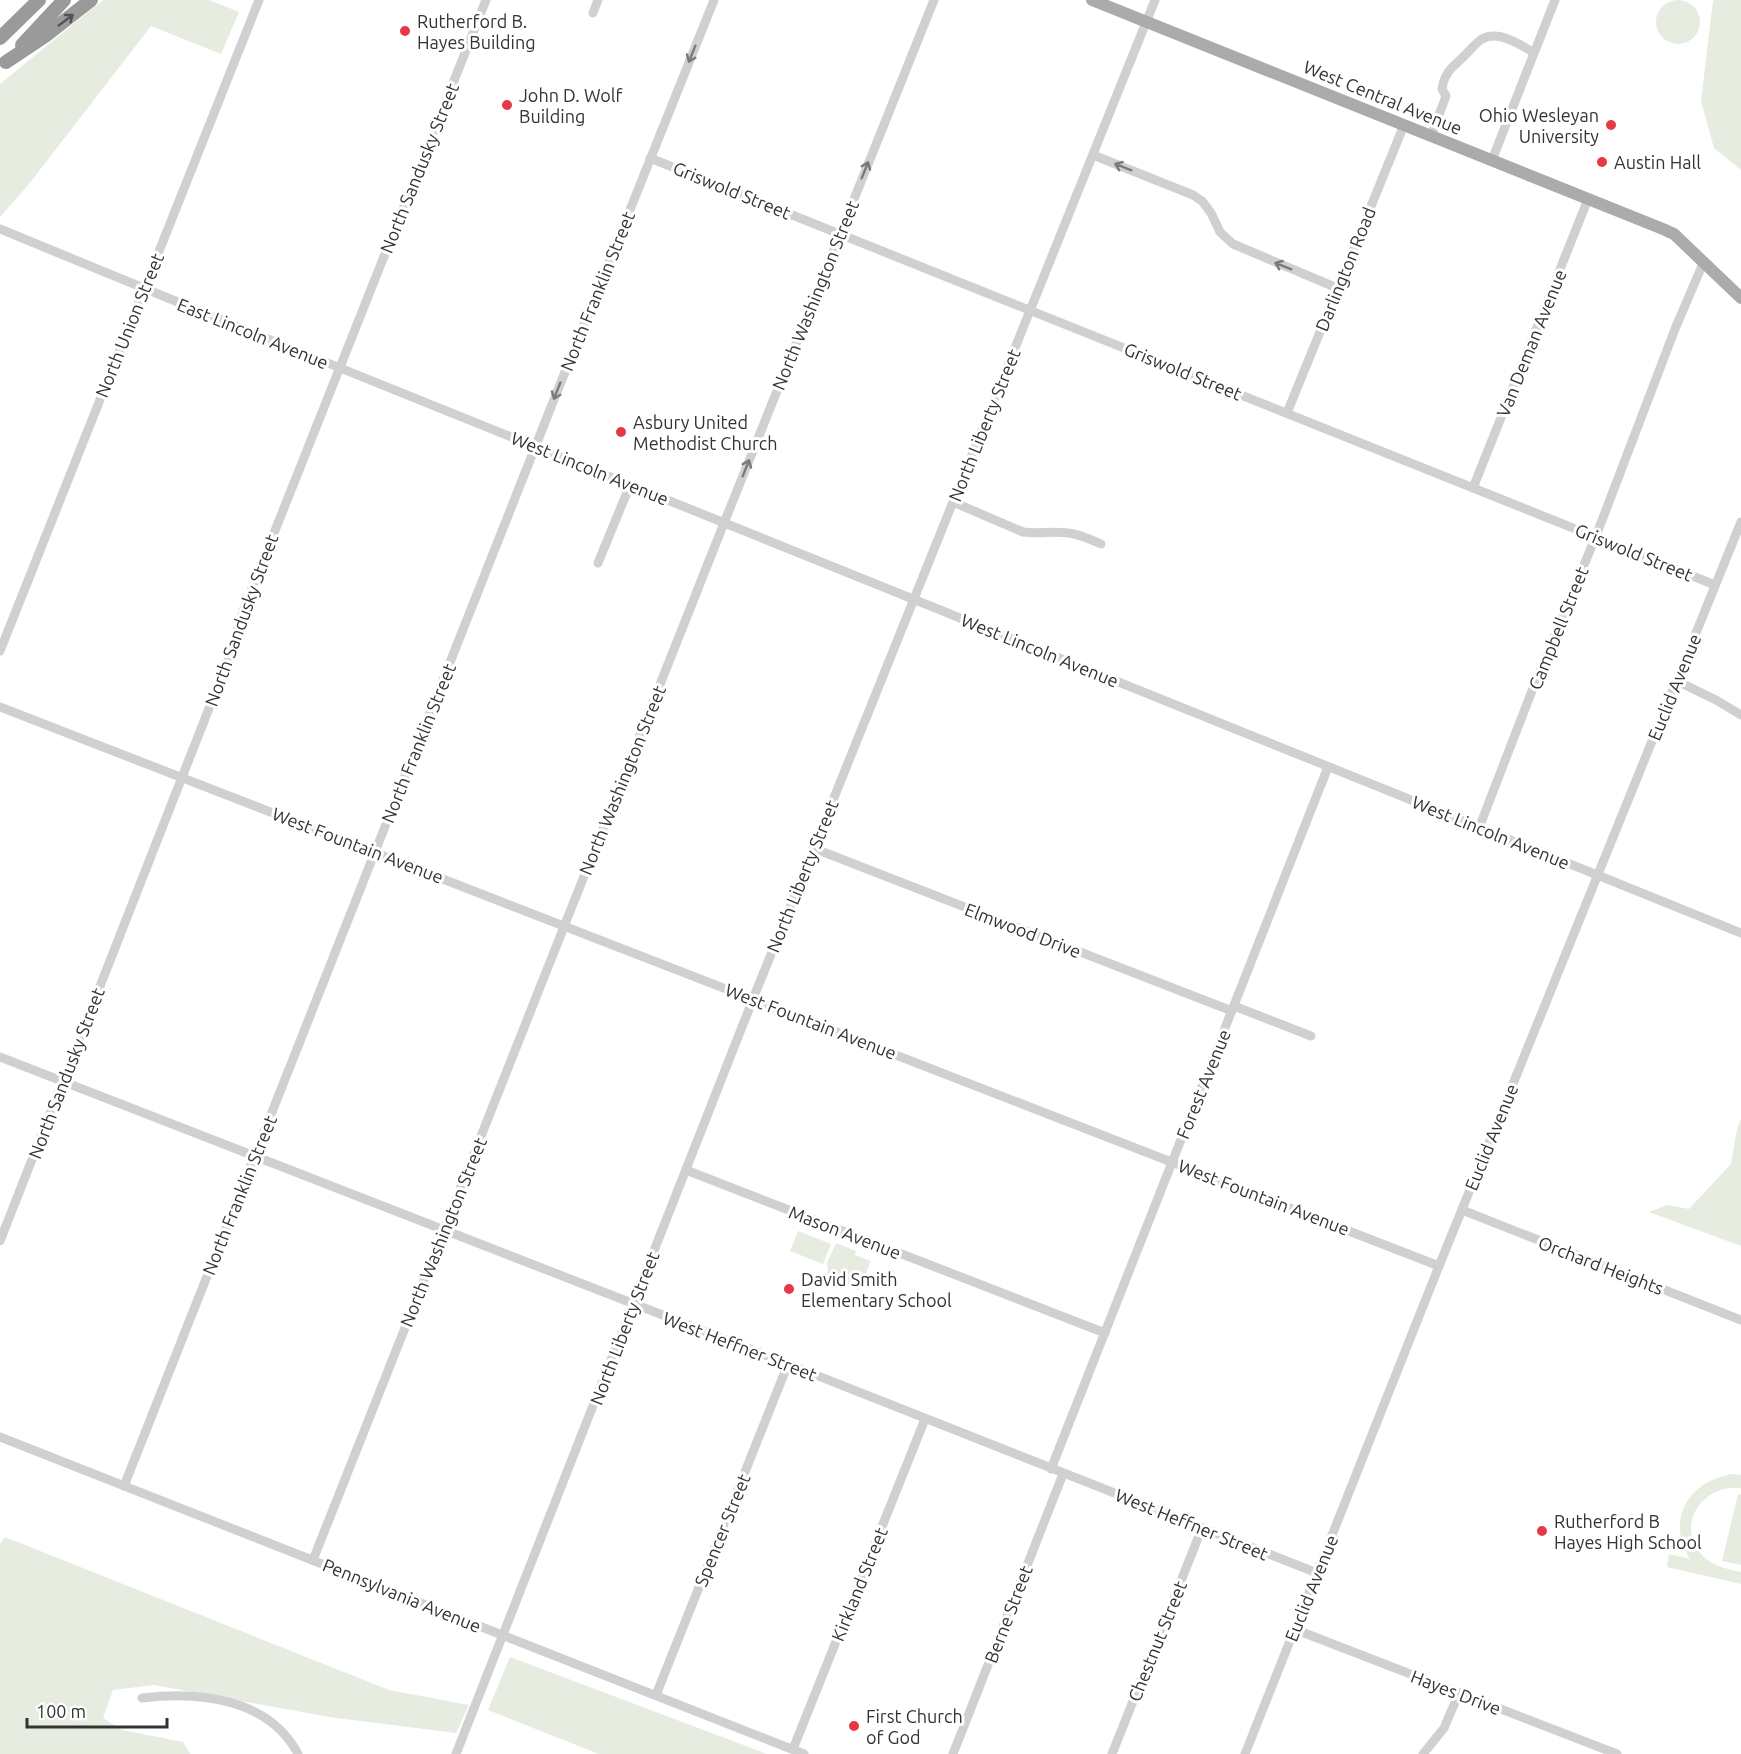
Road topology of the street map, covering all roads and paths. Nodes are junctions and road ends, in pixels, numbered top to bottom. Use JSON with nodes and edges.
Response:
{"nodes":[{"id":1,"x":64,"y":0,"type":"edge"},
{"id":2,"x":91,"y":0,"type":"edge"},
{"id":3,"x":258,"y":0,"type":"edge"},
{"id":4,"x":486,"y":0,"type":"edge"},
{"id":5,"x":598,"y":0,"type":"edge"},
{"id":6,"x":714,"y":0,"type":"edge"},
{"id":7,"x":934,"y":0,"type":"edge"},
{"id":8,"x":1092,"y":0,"type":"edge"},
{"id":9,"x":1155,"y":0,"type":"edge"},
{"id":10,"x":1555,"y":0,"type":"edge"},
{"id":11,"x":35,"y":3,"type":"edge"},
{"id":12,"x":593,"y":13,"type":"dead end"},
{"id":13,"x":1146,"y":22,"type":"junction"},
{"id":14,"x":0,"y":38,"type":"edge"},
{"id":15,"x":1534,"y":53,"type":"junction"},
{"id":16,"x":3,"y":65,"type":"edge"},
{"id":17,"x":1404,"y":125,"type":"junction"},
{"id":18,"x":1431,"y":136,"type":"junction"},
{"id":19,"x":1093,"y":155,"type":"junction"},
{"id":20,"x":650,"y":158,"type":"junction"},
{"id":21,"x":1492,"y":160,"type":"junction"},
{"id":22,"x":1588,"y":199,"type":"junction"},
{"id":23,"x":1,"y":232,"type":"edge"},
{"id":24,"x":840,"y":234,"type":"junction"},
{"id":25,"x":1704,"y":261,"type":"junction"},
{"id":26,"x":1337,"y":288,"type":"junction"},
{"id":27,"x":143,"y":289,"type":"junction"},
{"id":28,"x":1741,"y":298,"type":"edge"},
{"id":29,"x":1030,"y":310,"type":"junction"},
{"id":30,"x":339,"y":367,"type":"junction"},
{"id":31,"x":1287,"y":413,"type":"junction"},
{"id":32,"x":535,"y":446,"type":"junction"},
{"id":33,"x":630,"y":485,"type":"junction"},
{"id":34,"x":1473,"y":488,"type":"junction"},
{"id":35,"x":953,"y":502,"type":"junction"},
{"id":36,"x":1741,"y":522,"type":"edge"},
{"id":37,"x":724,"y":523,"type":"junction"},
{"id":38,"x":1596,"y":536,"type":"junction"},
{"id":39,"x":1101,"y":544,"type":"dead end"},
{"id":40,"x":598,"y":563,"type":"dead end"},
{"id":41,"x":1715,"y":585,"type":"junction"},
{"id":42,"x":914,"y":599,"type":"junction"},
{"id":43,"x":0,"y":651,"type":"edge"},
{"id":44,"x":1677,"y":681,"type":"junction"},
{"id":45,"x":0,"y":707,"type":"edge"},
{"id":46,"x":1741,"y":715,"type":"edge"},
{"id":47,"x":1328,"y":767,"type":"junction"},
{"id":48,"x":182,"y":777,"type":"junction"},
{"id":49,"x":1479,"y":828,"type":"junction"},
{"id":50,"x":813,"y":848,"type":"junction"},
{"id":51,"x":375,"y":852,"type":"junction"},
{"id":52,"x":1598,"y":875,"type":"junction"},
{"id":53,"x":565,"y":926,"type":"junction"},
{"id":54,"x":1740,"y":931,"type":"edge"},
{"id":55,"x":753,"y":999,"type":"junction"},
{"id":56,"x":1233,"y":1009,"type":"junction"},
{"id":57,"x":1311,"y":1036,"type":"dead end"},
{"id":58,"x":0,"y":1058,"type":"edge"},
{"id":59,"x":62,"y":1082,"type":"junction"},
{"id":60,"x":255,"y":1156,"type":"junction"},
{"id":61,"x":1173,"y":1162,"type":"junction"},
{"id":62,"x":686,"y":1170,"type":"junction"},
{"id":63,"x":1462,"y":1210,"type":"junction"},
{"id":64,"x":444,"y":1230,"type":"junction"},
{"id":65,"x":0,"y":1241,"type":"edge"},
{"id":66,"x":1439,"y":1266,"type":"junction"},
{"id":67,"x":633,"y":1304,"type":"junction"},
{"id":68,"x":1741,"y":1320,"type":"edge"},
{"id":69,"x":1105,"y":1333,"type":"junction"},
{"id":70,"x":788,"y":1364,"type":"junction"},
{"id":71,"x":925,"y":1419,"type":"junction"},
{"id":72,"x":0,"y":1437,"type":"edge"},
{"id":73,"x":1052,"y":1469,"type":"junction"},
{"id":74,"x":1063,"y":1473,"type":"junction"},
{"id":75,"x":124,"y":1486,"type":"junction"},
{"id":76,"x":1202,"y":1528,"type":"junction"},
{"id":77,"x":313,"y":1560,"type":"junction"},
{"id":78,"x":1317,"y":1574,"type":"junction"},
{"id":79,"x":1294,"y":1629,"type":"junction"},
{"id":80,"x":503,"y":1635,"type":"junction"},
{"id":81,"x":1459,"y":1693,"type":"junction"},
{"id":82,"x":656,"y":1695,"type":"junction"},
{"id":83,"x":142,"y":1698,"type":"dead end"},
{"id":84,"x":793,"y":1749,"type":"junction"},
{"id":85,"x":298,"y":1754,"type":"edge"},
{"id":86,"x":456,"y":1754,"type":"edge"},
{"id":87,"x":804,"y":1754,"type":"edge"},
{"id":88,"x":953,"y":1754,"type":"edge"},
{"id":89,"x":1112,"y":1754,"type":"edge"},
{"id":90,"x":1245,"y":1754,"type":"edge"},
{"id":91,"x":1423,"y":1754,"type":"edge"},
{"id":92,"x":1617,"y":1754,"type":"edge"}],
"edges":[{"from":1,"to":16,"type":"highway"},
{"from":16,"to":2,"type":"highway","one_way":true},
{"from":3,"to":27,"type":"street","name":"North Union Street"},
{"from":4,"to":30,"type":"street","name":"North Sandusky Street"},
{"from":5,"to":12,"type":"street"},
{"from":6,"to":20,"type":"street","name":"North Franklin Street","one_way":true},
{"from":24,"to":7,"type":"street","name":"North Washington Street","one_way":true},
{"from":8,"to":13,"type":"main road","name":"West Central Avenue"},
{"from":9,"to":13,"type":"street","name":"North Liberty Street"},
{"from":10,"to":15,"type":"street"},
{"from":11,"to":14,"type":"highway"},
{"from":13,"to":17,"type":"main road","name":"West Central Avenue"},
{"from":13,"to":19,"type":"street","name":"North Liberty Street"},
{"from":15,"to":18,"type":"street"},
{"from":15,"to":21,"type":"street"},
{"from":17,"to":18,"type":"main road","name":"West Central Avenue"},
{"from":17,"to":26,"type":"street","name":"Darlington Road"},
{"from":18,"to":21,"type":"main road","name":"West Central Avenue"},
{"from":26,"to":19,"type":"street","one_way":true},
{"from":19,"to":29,"type":"street","name":"North Liberty Street"},
{"from":20,"to":24,"type":"street","name":"Griswold Street"},
{"from":20,"to":32,"type":"street","name":"North Franklin Street","one_way":true},
{"from":21,"to":22,"type":"main road","name":"West Central Avenue"},
{"from":22,"to":25,"type":"main road","name":"West Central Avenue"},
{"from":22,"to":34,"type":"street","name":"Van Deman Avenue"},
{"from":23,"to":27,"type":"street","name":"East Lincoln Avenue"},
{"from":24,"to":29,"type":"street","name":"Griswold Street"},
{"from":37,"to":24,"type":"street","name":"North Washington Street","one_way":true},
{"from":25,"to":28,"type":"main road","name":"West Central Avenue"},
{"from":25,"to":38,"type":"street","name":"Campbell Street"},
{"from":26,"to":31,"type":"street","name":"Darlington Road"},
{"from":27,"to":30,"type":"street","name":"East Lincoln Avenue"},
{"from":27,"to":43,"type":"street","name":"North Union Street"},
{"from":29,"to":31,"type":"street","name":"Griswold Street"},
{"from":29,"to":35,"type":"street","name":"North Liberty Street"},
{"from":30,"to":32,"type":"street","name":"West Lincoln Avenue"},
{"from":30,"to":48,"type":"street","name":"North Sandusky Street"},
{"from":31,"to":34,"type":"street","name":"Griswold Street"},
{"from":32,"to":33,"type":"street","name":"West Lincoln Avenue"},
{"from":32,"to":51,"type":"street","name":"North Franklin Street"},
{"from":33,"to":37,"type":"street","name":"West Lincoln Avenue"},
{"from":33,"to":40,"type":"street"},
{"from":34,"to":38,"type":"street","name":"Griswold Street"},
{"from":35,"to":39,"type":"street"},
{"from":35,"to":42,"type":"street","name":"North Liberty Street"},
{"from":36,"to":41,"type":"street","name":"Euclid Avenue"},
{"from":37,"to":42,"type":"street","name":"West Lincoln Avenue"},
{"from":37,"to":53,"type":"street","name":"North Washington Street"},
{"from":38,"to":41,"type":"street","name":"Griswold Street"},
{"from":38,"to":49,"type":"street","name":"Campbell Street"},
{"from":41,"to":44,"type":"street","name":"Euclid Avenue"},
{"from":42,"to":47,"type":"street","name":"West Lincoln Avenue"},
{"from":42,"to":50,"type":"street","name":"North Liberty Street"},
{"from":44,"to":46,"type":"street"},
{"from":44,"to":52,"type":"street","name":"Euclid Avenue"},
{"from":45,"to":48,"type":"street","name":"West Fountain Avenue"},
{"from":47,"to":49,"type":"street","name":"West Lincoln Avenue"},
{"from":47,"to":56,"type":"street","name":"Forest Avenue"},
{"from":48,"to":51,"type":"street","name":"West Fountain Avenue"},
{"from":48,"to":59,"type":"street","name":"North Sandusky Street"},
{"from":49,"to":52,"type":"street","name":"West Lincoln Avenue"},
{"from":50,"to":55,"type":"street","name":"North Liberty Street"},
{"from":50,"to":56,"type":"street","name":"Elmwood Drive"},
{"from":51,"to":53,"type":"street","name":"West Fountain Avenue"},
{"from":51,"to":60,"type":"street","name":"North Franklin Street"},
{"from":52,"to":54,"type":"street","name":"West Lincoln Avenue"},
{"from":52,"to":63,"type":"street","name":"Euclid Avenue"},
{"from":53,"to":55,"type":"street","name":"West Fountain Avenue"},
{"from":53,"to":64,"type":"street","name":"North Washington Street"},
{"from":55,"to":61,"type":"street","name":"West Fountain Avenue"},
{"from":55,"to":62,"type":"street","name":"North Liberty Street"},
{"from":56,"to":57,"type":"street","name":"Elmwood Drive"},
{"from":56,"to":61,"type":"street","name":"Forest Avenue"},
{"from":58,"to":59,"type":"street","name":"West Heffner Street"},
{"from":59,"to":60,"type":"street","name":"West Heffner Street"},
{"from":59,"to":65,"type":"street","name":"North Sandusky Street"},
{"from":60,"to":64,"type":"street","name":"West Heffner Street"},
{"from":60,"to":75,"type":"street","name":"North Franklin Street"},
{"from":61,"to":66,"type":"street","name":"West Fountain Avenue"},
{"from":61,"to":69,"type":"street","name":"Forest Avenue"},
{"from":62,"to":67,"type":"street","name":"North Liberty Street"},
{"from":62,"to":69,"type":"street","name":"Mason Avenue"},
{"from":63,"to":66,"type":"street","name":"Euclid Avenue"},
{"from":63,"to":68,"type":"street","name":"Orchard Heights"},
{"from":64,"to":67,"type":"street","name":"West Heffner Street"},
{"from":64,"to":77,"type":"street","name":"North Washington Street"},
{"from":66,"to":78,"type":"street","name":"Euclid Avenue"},
{"from":67,"to":70,"type":"street","name":"West Heffner Street"},
{"from":67,"to":80,"type":"street","name":"North Liberty Street"},
{"from":69,"to":73,"type":"street","name":"Forest Avenue"},
{"from":70,"to":71,"type":"street","name":"West Heffner Street"},
{"from":70,"to":82,"type":"street","name":"Spencer Street"},
{"from":71,"to":73,"type":"street","name":"West Heffner Street"},
{"from":71,"to":84,"type":"street","name":"Kirkland Street"},
{"from":72,"to":75,"type":"street","name":"Pennsylvania Avenue"},
{"from":73,"to":74,"type":"street","name":"West Heffner Street"},
{"from":74,"to":76,"type":"street","name":"West Heffner Street"},
{"from":74,"to":88,"type":"street","name":"Berne Street"},
{"from":75,"to":77,"type":"street","name":"Pennsylvania Avenue"},
{"from":76,"to":78,"type":"street","name":"West Heffner Street"},
{"from":76,"to":89,"type":"street","name":"Chestnut Street"},
{"from":77,"to":80,"type":"street","name":"Pennsylvania Avenue"},
{"from":78,"to":79,"type":"street","name":"Euclid Avenue"},
{"from":79,"to":81,"type":"street","name":"Hayes Drive"},
{"from":79,"to":90,"type":"street","name":"Euclid Avenue"},
{"from":80,"to":82,"type":"street","name":"Pennsylvania Avenue"},
{"from":80,"to":86,"type":"street","name":"North Liberty Street"},
{"from":81,"to":91,"type":"street"},
{"from":81,"to":92,"type":"street","name":"Hayes Drive"},
{"from":82,"to":84,"type":"street","name":"Pennsylvania Avenue"},
{"from":83,"to":85,"type":"street"},
{"from":84,"to":87,"type":"street","name":"Pennsylvania Avenue"}]}
